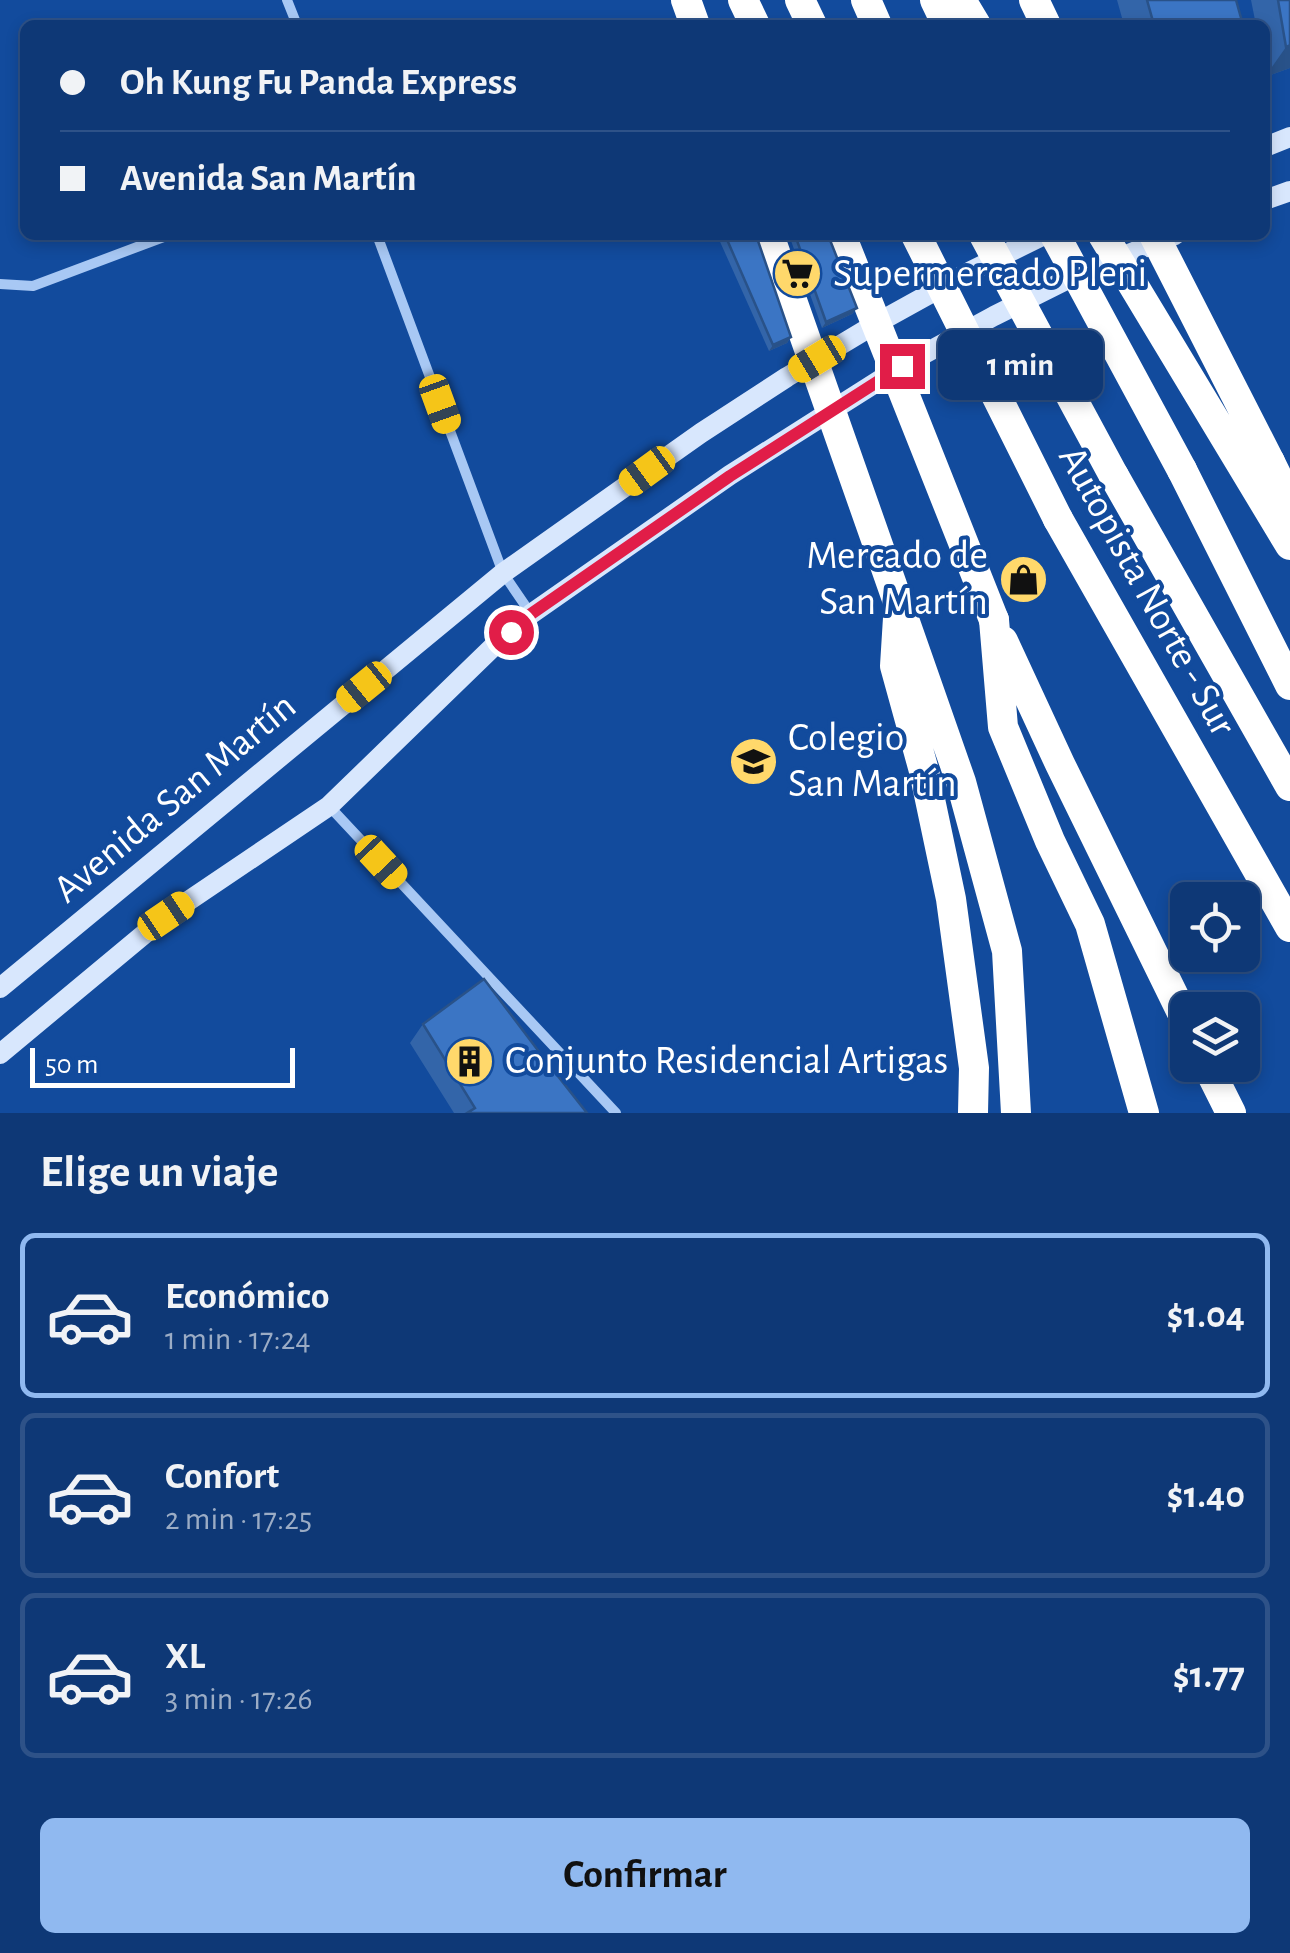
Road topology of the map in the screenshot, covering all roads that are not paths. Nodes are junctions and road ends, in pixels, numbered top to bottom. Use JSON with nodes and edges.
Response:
{"nodes":[{"id":1,"x":156,"y":240,"type":"edge"},
{"id":2,"x":379,"y":240,"type":"edge"},
{"id":3,"x":771,"y":240,"type":"edge"},
{"id":4,"x":843,"y":240,"type":"edge"},
{"id":5,"x":918,"y":240,"type":"edge"},
{"id":6,"x":987,"y":240,"type":"edge"},
{"id":7,"x":1034,"y":240,"type":"edge"},
{"id":8,"x":1058,"y":240,"type":"edge"},
{"id":9,"x":1105,"y":240,"type":"edge"},
{"id":10,"x":1157,"y":240,"type":"edge"},
{"id":11,"x":1163,"y":240,"type":"edge"},
{"id":12,"x":0,"y":284,"type":"edge"},
{"id":13,"x":1270,"y":462,"type":"junction"},
{"id":14,"x":1290,"y":493,"type":"edge"},
{"id":15,"x":1290,"y":503,"type":"edge"},
{"id":16,"x":1290,"y":544,"type":"edge"},
{"id":17,"x":503,"y":573,"type":"junction"},
{"id":18,"x":899,"y":605,"type":"junction"},
{"id":19,"x":531,"y":614,"type":"junction"},
{"id":20,"x":994,"y":620,"type":"junction"},
{"id":21,"x":1290,"y":685,"type":"edge"},
{"id":22,"x":1290,"y":786,"type":"edge"},
{"id":23,"x":329,"y":806,"type":"junction"},
{"id":24,"x":1290,"y":926,"type":"edge"},
{"id":25,"x":0,"y":988,"type":"edge"},
{"id":26,"x":1172,"y":992,"type":"edge"},
{"id":27,"x":0,"y":1054,"type":"edge"},
{"id":28,"x":1216,"y":1082,"type":"edge"},
{"id":29,"x":616,"y":1113,"type":"edge"},
{"id":30,"x":973,"y":1113,"type":"edge"},
{"id":31,"x":1016,"y":1113,"type":"edge"},
{"id":32,"x":1144,"y":1113,"type":"edge"},
{"id":33,"x":1231,"y":1113,"type":"edge"}],
"edges":[{"from":1,"to":12,"type":"street"},
{"from":2,"to":17,"type":"street"},
{"from":3,"to":18,"type":"highway","bridge":true},
{"from":4,"to":20,"type":"highway","bridge":true},
{"from":5,"to":24,"type":"highway","name":"Autopista Norte - Sur","bridge":true},
{"from":6,"to":22,"type":"highway","name":"Autopista Norte - Sur","bridge":true},
{"from":7,"to":17,"type":"main road","name":"Avenida San Martín"},
{"from":8,"to":21,"type":"highway","bridge":true},
{"from":9,"to":16,"type":"highway","bridge":true},
{"from":10,"to":13,"type":"highway","bridge":true},
{"from":11,"to":19,"type":"main road"},
{"from":13,"to":14,"type":"highway"},
{"from":13,"to":15,"type":"highway"},
{"from":17,"to":19,"type":"street"},
{"from":17,"to":25,"type":"main road","name":"Avenida San Martín"},
{"from":18,"to":30,"type":"highway"},
{"from":18,"to":31,"type":"highway"},
{"from":19,"to":23,"type":"main road"},
{"from":20,"to":26,"type":"highway"},
{"from":20,"to":32,"type":"highway"},
{"from":23,"to":27,"type":"main road"},
{"from":23,"to":29,"type":"street"},
{"from":28,"to":33,"type":"highway"}]}
